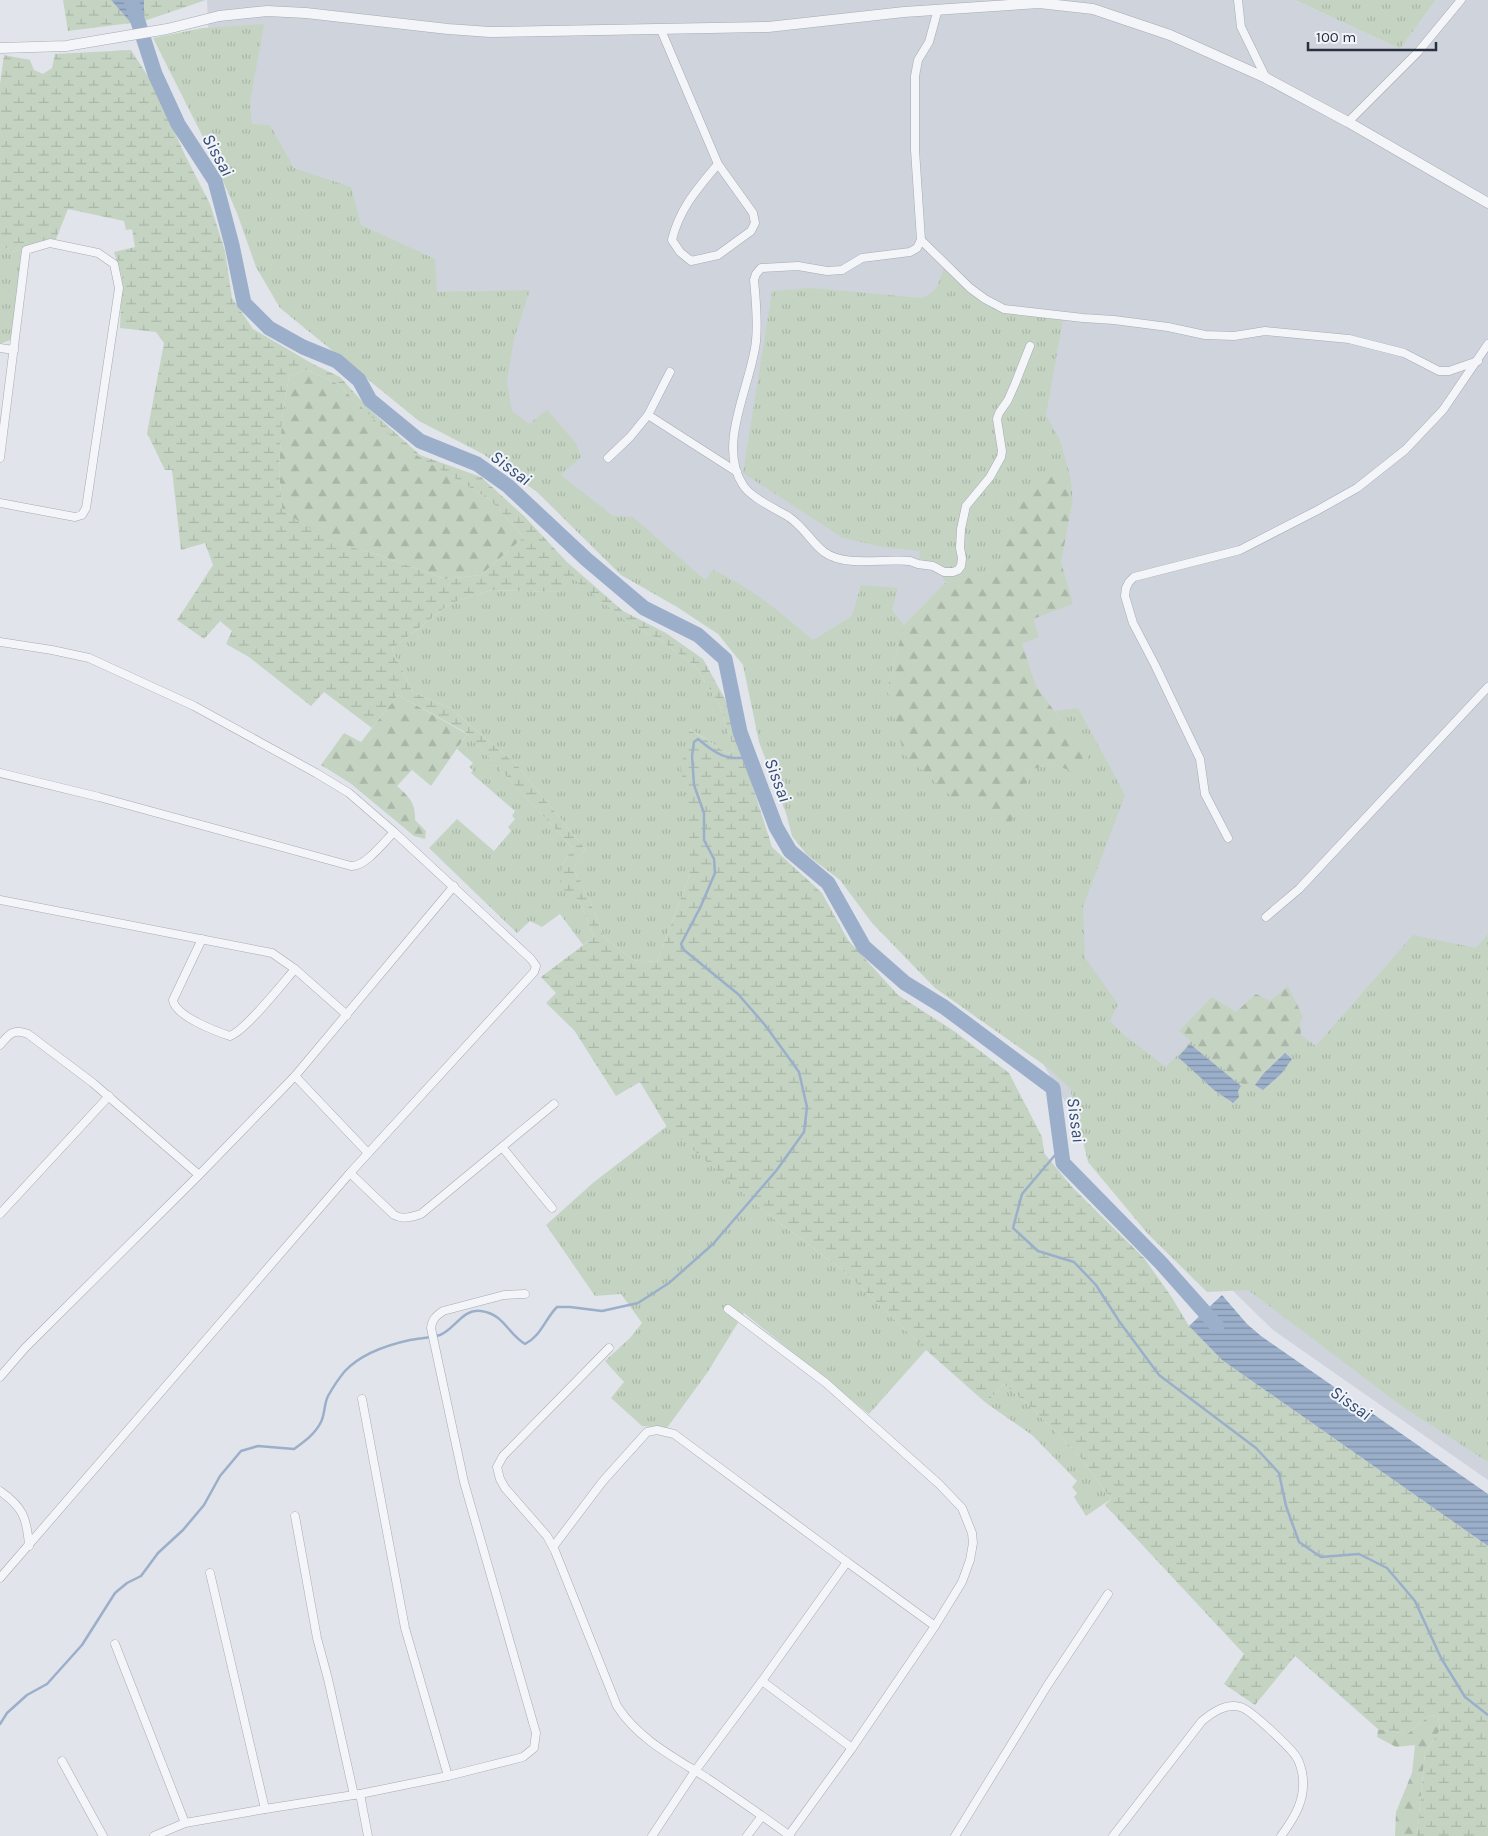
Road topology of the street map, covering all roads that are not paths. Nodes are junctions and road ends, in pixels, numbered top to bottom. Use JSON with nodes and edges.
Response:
{"nodes":[{"id":1,"x":1238,"y":0,"type":"edge"},
{"id":2,"x":1461,"y":0,"type":"edge"},
{"id":3,"x":938,"y":9,"type":"junction"},
{"id":4,"x":662,"y":30,"type":"junction"},
{"id":5,"x":0,"y":48,"type":"edge"},
{"id":6,"x":1266,"y":78,"type":"junction"},
{"id":7,"x":1348,"y":122,"type":"junction"},
{"id":8,"x":718,"y":164,"type":"junction"},
{"id":9,"x":1488,"y":203,"type":"edge"},
{"id":10,"x":921,"y":240,"type":"junction"},
{"id":11,"x":1488,"y":344,"type":"edge"},
{"id":12,"x":1030,"y":346,"type":"dead end"},
{"id":13,"x":0,"y":348,"type":"edge"},
{"id":14,"x":14,"y":350,"type":"junction"},
{"id":15,"x":1478,"y":361,"type":"junction"},
{"id":16,"x":670,"y":372,"type":"dead end"},
{"id":17,"x":648,"y":416,"type":"junction"},
{"id":18,"x":0,"y":458,"type":"edge"},
{"id":19,"x":608,"y":458,"type":"dead end"},
{"id":20,"x":737,"y":472,"type":"junction"},
{"id":21,"x":0,"y":503,"type":"edge"},
{"id":22,"x":0,"y":642,"type":"edge"},
{"id":23,"x":1488,"y":686,"type":"edge"},
{"id":24,"x":0,"y":773,"type":"edge"},
{"id":25,"x":394,"y":832,"type":"junction"},
{"id":26,"x":1228,"y":838,"type":"dead end"},
{"id":27,"x":454,"y":886,"type":"junction"},
{"id":28,"x":0,"y":900,"type":"edge"},
{"id":29,"x":1266,"y":916,"type":"dead end"},
{"id":30,"x":202,"y":939,"type":"junction"},
{"id":31,"x":295,"y":969,"type":"junction"},
{"id":32,"x":347,"y":1015,"type":"junction"},
{"id":33,"x":0,"y":1045,"type":"edge"},
{"id":34,"x":295,"y":1076,"type":"junction"},
{"id":35,"x":109,"y":1096,"type":"junction"},
{"id":36,"x":554,"y":1104,"type":"dead end"},
{"id":37,"x":502,"y":1147,"type":"junction"},
{"id":38,"x":368,"y":1153,"type":"junction"},
{"id":39,"x":350,"y":1173,"type":"junction"},
{"id":40,"x":200,"y":1175,"type":"junction"},
{"id":41,"x":552,"y":1208,"type":"dead end"},
{"id":42,"x":0,"y":1214,"type":"edge"},
{"id":43,"x":525,"y":1294,"type":"dead end"},
{"id":44,"x":728,"y":1309,"type":"dead end"},
{"id":45,"x":609,"y":1348,"type":"dead end"},
{"id":46,"x":0,"y":1377,"type":"edge"},
{"id":47,"x":362,"y":1399,"type":"dead end"},
{"id":48,"x":0,"y":1491,"type":"edge"},
{"id":49,"x":295,"y":1516,"type":"dead end"},
{"id":50,"x":29,"y":1546,"type":"junction"},
{"id":51,"x":553,"y":1547,"type":"junction"},
{"id":52,"x":847,"y":1562,"type":"junction"},
{"id":53,"x":210,"y":1573,"type":"dead end"},
{"id":54,"x":0,"y":1578,"type":"edge"},
{"id":55,"x":1108,"y":1594,"type":"dead end"},
{"id":56,"x":936,"y":1626,"type":"junction"},
{"id":57,"x":115,"y":1644,"type":"dead end"},
{"id":58,"x":762,"y":1681,"type":"junction"},
{"id":59,"x":852,"y":1748,"type":"junction"},
{"id":60,"x":62,"y":1761,"type":"dead end"},
{"id":61,"x":695,"y":1771,"type":"junction"},
{"id":62,"x":448,"y":1776,"type":"junction"},
{"id":63,"x":357,"y":1794,"type":"junction"},
{"id":64,"x":265,"y":1808,"type":"junction"},
{"id":65,"x":762,"y":1816,"type":"junction"},
{"id":66,"x":185,"y":1823,"type":"junction"},
{"id":67,"x":102,"y":1836,"type":"edge"},
{"id":68,"x":154,"y":1836,"type":"edge"},
{"id":69,"x":368,"y":1836,"type":"edge"},
{"id":70,"x":652,"y":1836,"type":"edge"},
{"id":71,"x":747,"y":1836,"type":"edge"},
{"id":72,"x":789,"y":1836,"type":"edge"},
{"id":73,"x":955,"y":1836,"type":"edge"},
{"id":74,"x":1113,"y":1836,"type":"edge"},
{"id":75,"x":1281,"y":1836,"type":"edge"}],
"edges":[{"from":1,"to":6,"type":"street"},
{"from":2,"to":7,"type":"street"},
{"from":3,"to":4,"type":"street"},
{"from":3,"to":6,"type":"street"},
{"from":3,"to":10,"type":"street"},
{"from":4,"to":5,"type":"street"},
{"from":4,"to":8,"type":"street"},
{"from":6,"to":7,"type":"street"},
{"from":7,"to":9,"type":"street"},
{"from":8,"to":8,"type":"street"},
{"from":10,"to":15,"type":"street"},
{"from":10,"to":20,"type":"street"},
{"from":11,"to":15,"type":"street"},
{"from":12,"to":20,"type":"street"},
{"from":13,"to":14,"type":"street"},
{"from":14,"to":18,"type":"street"},
{"from":14,"to":21,"type":"street"},
{"from":15,"to":26,"type":"street"},
{"from":16,"to":17,"type":"street"},
{"from":17,"to":19,"type":"street"},
{"from":17,"to":20,"type":"street"},
{"from":22,"to":25,"type":"street"},
{"from":23,"to":29,"type":"street"},
{"from":24,"to":25,"type":"street"},
{"from":25,"to":27,"type":"street"},
{"from":27,"to":32,"type":"street"},
{"from":27,"to":38,"type":"street"},
{"from":28,"to":30,"type":"street"},
{"from":30,"to":31,"type":"street"},
{"from":30,"to":31,"type":"street"},
{"from":31,"to":32,"type":"street"},
{"from":32,"to":34,"type":"street"},
{"from":33,"to":35,"type":"street"},
{"from":34,"to":38,"type":"street"},
{"from":34,"to":40,"type":"street"},
{"from":35,"to":40,"type":"street"},
{"from":35,"to":42,"type":"street"},
{"from":36,"to":37,"type":"street"},
{"from":37,"to":39,"type":"street"},
{"from":37,"to":41,"type":"street"},
{"from":38,"to":39,"type":"street"},
{"from":39,"to":50,"type":"street"},
{"from":40,"to":46,"type":"street"},
{"from":43,"to":62,"type":"street"},
{"from":44,"to":56,"type":"street"},
{"from":45,"to":51,"type":"street"},
{"from":47,"to":62,"type":"street"},
{"from":48,"to":50,"type":"street"},
{"from":49,"to":63,"type":"street"},
{"from":50,"to":54,"type":"street"},
{"from":51,"to":52,"type":"street"},
{"from":51,"to":61,"type":"street"},
{"from":52,"to":56,"type":"street"},
{"from":52,"to":58,"type":"street"},
{"from":53,"to":64,"type":"street"},
{"from":55,"to":73,"type":"street"},
{"from":56,"to":59,"type":"street"},
{"from":57,"to":66,"type":"street"},
{"from":58,"to":59,"type":"street"},
{"from":58,"to":61,"type":"street"},
{"from":59,"to":72,"type":"street"},
{"from":60,"to":67,"type":"street"},
{"from":61,"to":65,"type":"street"},
{"from":61,"to":70,"type":"street"},
{"from":62,"to":63,"type":"street"},
{"from":63,"to":64,"type":"street"},
{"from":63,"to":69,"type":"street"},
{"from":64,"to":66,"type":"street"},
{"from":65,"to":71,"type":"street"},
{"from":65,"to":72,"type":"street"},
{"from":66,"to":68,"type":"street"},
{"from":74,"to":75,"type":"street"}]}
